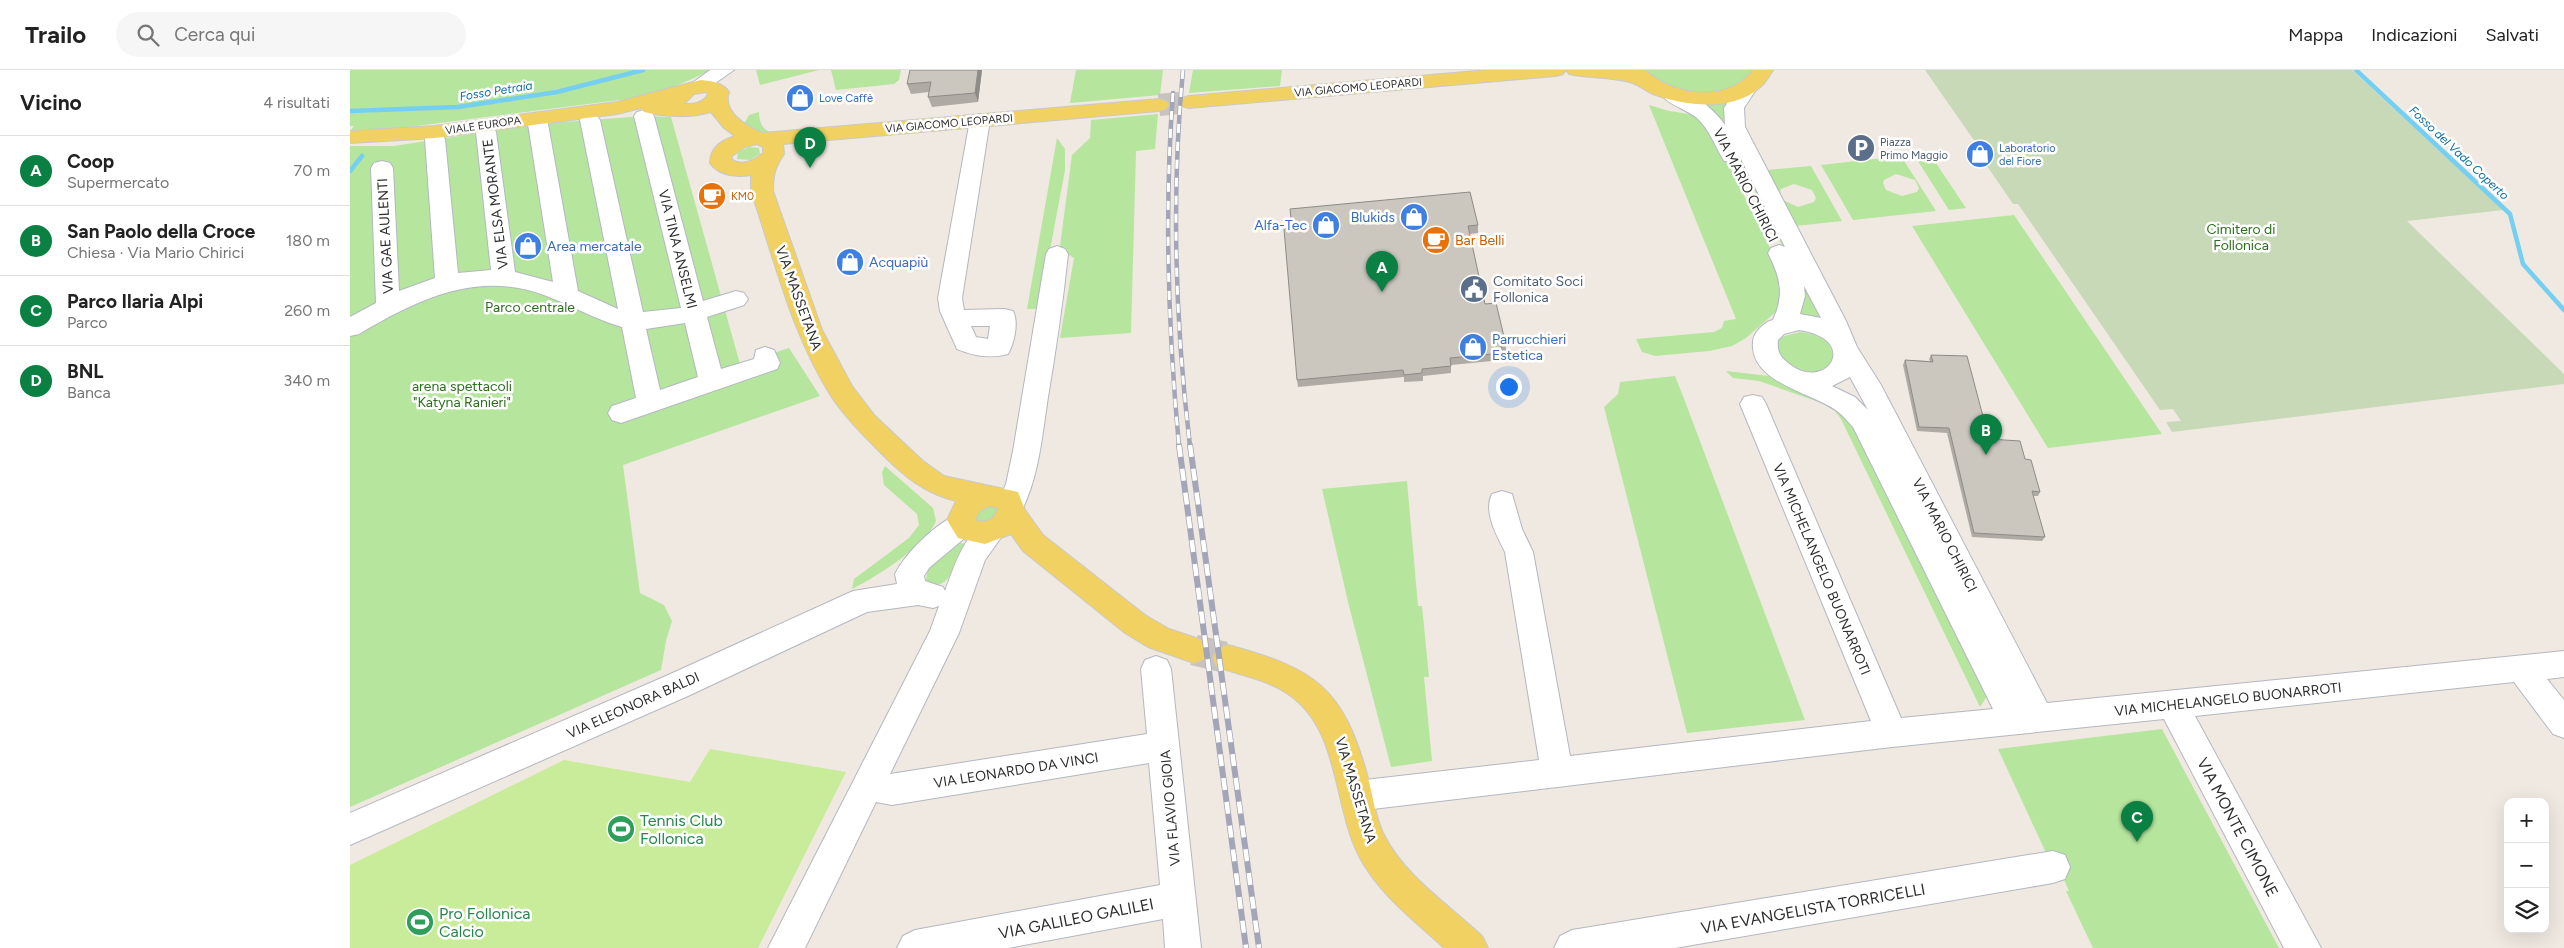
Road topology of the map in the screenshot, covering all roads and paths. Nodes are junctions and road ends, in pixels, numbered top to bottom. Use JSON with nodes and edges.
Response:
{"nodes":[{"id":1,"x":724,"y":70,"type":"edge"},
{"id":2,"x":733,"y":70,"type":"edge"},
{"id":3,"x":1556,"y":70,"type":"edge"},
{"id":4,"x":1576,"y":70,"type":"edge"},
{"id":5,"x":1636,"y":74,"type":"edge"},
{"id":6,"x":1760,"y":76,"type":"edge"},
{"id":7,"x":1671,"y":94,"type":"junction"},
{"id":8,"x":718,"y":95,"type":"junction"},
{"id":9,"x":686,"y":99,"type":"junction"},
{"id":10,"x":1189,"y":102,"type":"tunnel mouth"},
{"id":11,"x":1159,"y":105,"type":"tunnel mouth"},
{"id":12,"x":644,"y":116,"type":"dead end"},
{"id":13,"x":590,"y":120,"type":"dead end"},
{"id":14,"x":980,"y":120,"type":"junction"},
{"id":15,"x":538,"y":124,"type":"dead end"},
{"id":16,"x":486,"y":132,"type":"dead end"},
{"id":17,"x":350,"y":137,"type":"edge"},
{"id":18,"x":435,"y":139,"type":"dead end"},
{"id":19,"x":764,"y":149,"type":"junction"},
{"id":20,"x":725,"y":150,"type":"junction"},
{"id":21,"x":382,"y":168,"type":"dead end"},
{"id":22,"x":736,"y":170,"type":"junction"},
{"id":23,"x":762,"y":191,"type":"junction"},
{"id":24,"x":1057,"y":254,"type":"dead end"},
{"id":25,"x":504,"y":277,"type":"junction"},
{"id":26,"x":447,"y":281,"type":"junction"},
{"id":27,"x":567,"y":295,"type":"junction"},
{"id":28,"x":736,"y":299,"type":"dead end"},
{"id":29,"x":388,"y":305,"type":"junction"},
{"id":30,"x":694,"y":312,"type":"junction"},
{"id":31,"x":956,"y":318,"type":"dead end"},
{"id":32,"x":633,"y":320,"type":"junction"},
{"id":33,"x":1784,"y":324,"type":"junction"},
{"id":34,"x":350,"y":328,"type":"edge"},
{"id":35,"x":1845,"y":347,"type":"junction"},
{"id":36,"x":765,"y":356,"type":"dead end"},
{"id":37,"x":1798,"y":380,"type":"junction"},
{"id":38,"x":712,"y":382,"type":"junction"},
{"id":39,"x":650,"y":403,"type":"junction"},
{"id":40,"x":1752,"y":404,"type":"dead end"},
{"id":41,"x":621,"y":413,"type":"dead end"},
{"id":42,"x":934,"y":483,"type":"junction"},
{"id":43,"x":1502,"y":502,"type":"dead end"},
{"id":44,"x":997,"y":512,"type":"junction"},
{"id":45,"x":962,"y":521,"type":"junction"},
{"id":46,"x":935,"y":590,"type":"junction"},
{"id":47,"x":1194,"y":650,"type":"tunnel mouth"},
{"id":48,"x":1228,"y":658,"type":"tunnel mouth"},
{"id":49,"x":2564,"y":664,"type":"edge"},
{"id":50,"x":1156,"y":668,"type":"dead end"},
{"id":51,"x":2521,"y":668,"type":"junction"},
{"id":52,"x":2173,"y":705,"type":"junction"},
{"id":53,"x":2027,"y":720,"type":"junction"},
{"id":54,"x":2564,"y":724,"type":"edge"},
{"id":55,"x":1892,"y":733,"type":"junction"},
{"id":56,"x":1164,"y":746,"type":"junction"},
{"id":57,"x":1558,"y":772,"type":"junction"},
{"id":58,"x":868,"y":785,"type":"junction"},
{"id":59,"x":1356,"y":796,"type":"junction"},
{"id":60,"x":350,"y":829,"type":"edge"},
{"id":61,"x":2053,"y":867,"type":"dead end"},
{"id":62,"x":1178,"y":899,"type":"junction"},
{"id":63,"x":786,"y":948,"type":"edge"},
{"id":64,"x":915,"y":948,"type":"edge"},
{"id":65,"x":1183,"y":948,"type":"edge"},
{"id":66,"x":1470,"y":948,"type":"edge"},
{"id":67,"x":1572,"y":948,"type":"edge"},
{"id":68,"x":2303,"y":948,"type":"edge"}],
"edges":[{"from":1,"to":9,"type":"street"},
{"from":2,"to":8,"type":"street"},
{"from":3,"to":10,"type":"main road","name":"VIA GIACOMO LEOPARDI"},
{"from":4,"to":5,"type":"main road"},
{"from":5,"to":7,"type":"main road"},
{"from":6,"to":7,"type":"main road"},
{"from":6,"to":35,"type":"street","name":"VIA MARIO CHIRICI"},
{"from":7,"to":33,"type":"street","name":"VIA MARIO CHIRICI"},
{"from":8,"to":9,"type":"main road"},
{"from":8,"to":19,"type":"main road"},
{"from":9,"to":17,"type":"main road","name":"VIALE EUROPA"},
{"from":9,"to":20,"type":"main road"},
{"from":11,"to":14,"type":"main road","name":"VIA GIACOMO LEOPARDI"},
{"from":12,"to":30,"type":"street","name":"VIA TINA ANSELMI"},
{"from":13,"to":32,"type":"street"},
{"from":14,"to":19,"type":"main road","name":"VIA GIACOMO LEOPARDI"},
{"from":14,"to":31,"type":"street"},
{"from":15,"to":27,"type":"street"},
{"from":16,"to":25,"type":"street","name":"VIA ELSA MORANTE"},
{"from":18,"to":26,"type":"street"},
{"from":19,"to":20,"type":"main road"},
{"from":19,"to":22,"type":"main road"},
{"from":19,"to":23,"type":"main road","name":"VIA MASSETANA"},
{"from":20,"to":22,"type":"main road"},
{"from":21,"to":29,"type":"street","name":"VIA GAE AULENTI"},
{"from":22,"to":23,"type":"main road"},
{"from":23,"to":42,"type":"main road","name":"VIA MASSETANA"},
{"from":24,"to":44,"type":"street"},
{"from":25,"to":26,"type":"street"},
{"from":25,"to":27,"type":"street"},
{"from":26,"to":29,"type":"street"},
{"from":27,"to":32,"type":"street"},
{"from":28,"to":30,"type":"street"},
{"from":29,"to":34,"type":"street"},
{"from":30,"to":32,"type":"street"},
{"from":30,"to":38,"type":"street","name":"VIA TINA ANSELMI"},
{"from":32,"to":39,"type":"street"},
{"from":33,"to":35,"type":"street","name":"VIA MARIO CHIRICI"},
{"from":33,"to":37,"type":"street","name":"VIA MARIO CHIRICI"},
{"from":35,"to":37,"type":"street","name":"VIA MARIO CHIRICI"},
{"from":35,"to":53,"type":"street","name":"VIA MARIO CHIRICI"},
{"from":36,"to":38,"type":"street"},
{"from":37,"to":53,"type":"street","name":"VIA MARIO CHIRICI"},
{"from":38,"to":39,"type":"street"},
{"from":39,"to":41,"type":"street"},
{"from":40,"to":55,"type":"street","name":"VIA MICHELANGELO BUONARROTI"},
{"from":42,"to":44,"type":"main road","name":"VIA MASSETANA"},
{"from":42,"to":45,"type":"main road","name":"VIA MASSETANA"},
{"from":43,"to":57,"type":"street"},
{"from":44,"to":45,"type":"main road"},
{"from":44,"to":46,"type":"street"},
{"from":44,"to":47,"type":"main road","name":"VIA MASSETANA"},
{"from":45,"to":46,"type":"street"},
{"from":46,"to":58,"type":"street"},
{"from":46,"to":60,"type":"street","name":"VIA ELEONORA BALDI"},
{"from":48,"to":59,"type":"main road","name":"VIA MASSETANA"},
{"from":49,"to":51,"type":"street","name":"VIA MICHELANGELO BUONARROTI"},
{"from":50,"to":56,"type":"street","name":"VIA FLAVIO GIOIA"},
{"from":51,"to":52,"type":"street","name":"VIA MICHELANGELO BUONARROTI"},
{"from":51,"to":54,"type":"street"},
{"from":52,"to":53,"type":"street","name":"VIA MICHELANGELO BUONARROTI"},
{"from":52,"to":68,"type":"street","name":"VIA MONTE CIMONE"},
{"from":53,"to":55,"type":"street","name":"VIA MICHELANGELO BUONARROTI"},
{"from":55,"to":57,"type":"street","name":"VIA MICHELANGELO BUONARROTI"},
{"from":56,"to":58,"type":"street","name":"VIA LEONARDO DA VINCI"},
{"from":56,"to":62,"type":"street","name":"VIA FLAVIO GIOIA"},
{"from":57,"to":59,"type":"street","name":"VIA MICHELANGELO BUONARROTI"},
{"from":58,"to":63,"type":"street"},
{"from":59,"to":66,"type":"main road","name":"VIA MASSETANA"},
{"from":61,"to":67,"type":"street","name":"VIA EVANGELISTA TORRICELLI"},
{"from":62,"to":64,"type":"street","name":"VIA GALILEO GALILEI"},
{"from":62,"to":65,"type":"street","name":"VIA FLAVIO GIOIA"}]}
